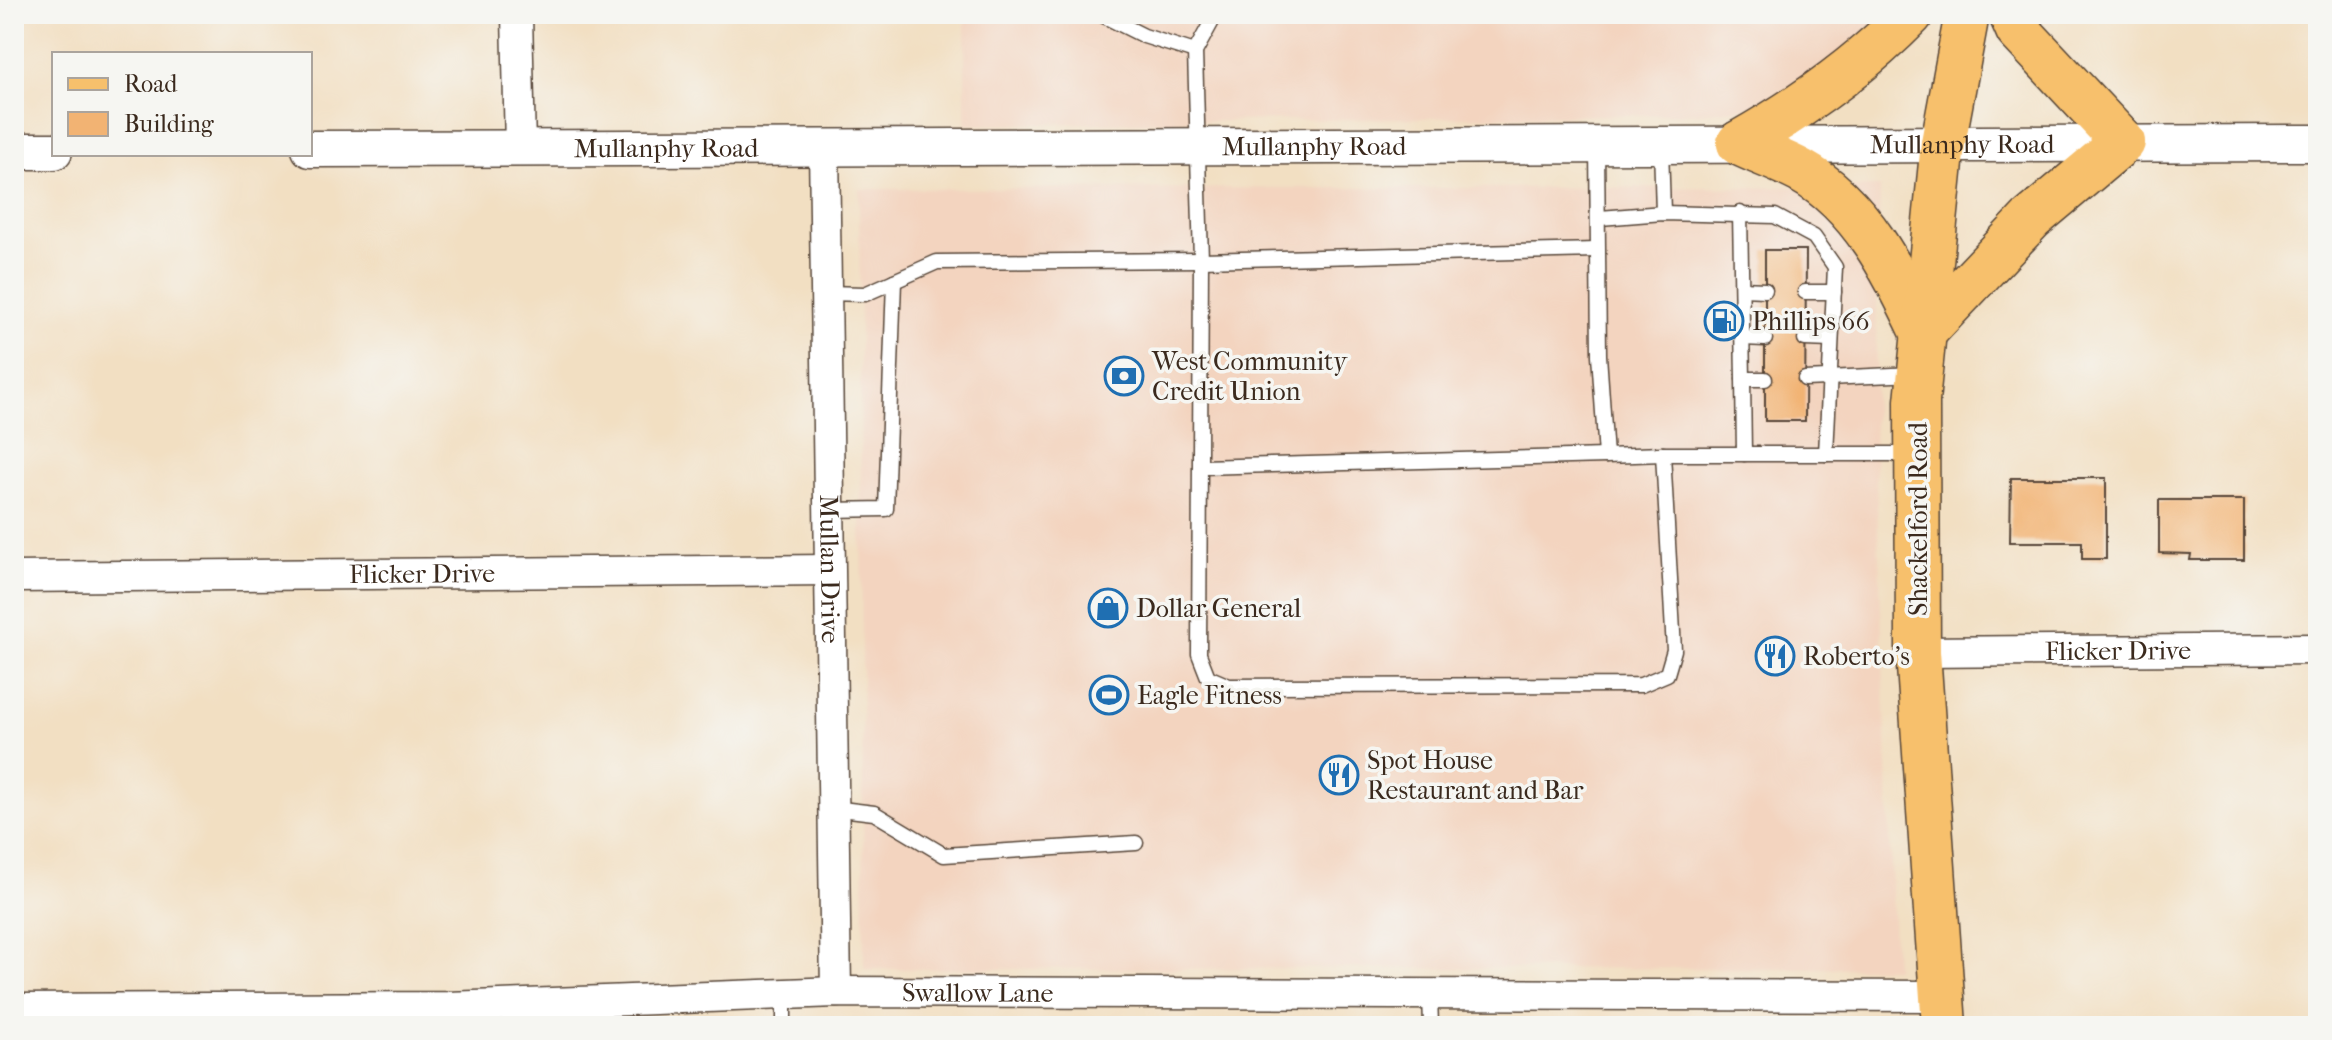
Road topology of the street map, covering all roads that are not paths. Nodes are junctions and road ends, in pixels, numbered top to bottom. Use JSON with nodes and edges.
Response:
{"nodes":[{"id":1,"x":517,"y":14,"type":"edge"},
{"id":2,"x":1100,"y":14,"type":"edge"},
{"id":3,"x":1216,"y":14,"type":"edge"},
{"id":4,"x":1364,"y":14,"type":"edge"},
{"id":5,"x":1371,"y":14,"type":"edge"},
{"id":6,"x":1911,"y":14,"type":"edge"},
{"id":7,"x":1967,"y":14,"type":"edge"},
{"id":8,"x":2011,"y":14,"type":"edge"},
{"id":9,"x":1195,"y":52,"type":"junction"},
{"id":10,"x":2123,"y":142,"type":"junction"},
{"id":11,"x":1739,"y":143,"type":"junction"},
{"id":12,"x":1943,"y":143,"type":"junction"},
{"id":13,"x":2318,"y":143,"type":"edge"},
{"id":14,"x":1597,"y":145,"type":"junction"},
{"id":15,"x":1661,"y":145,"type":"junction"},
{"id":16,"x":1200,"y":146,"type":"junction"},
{"id":17,"x":824,"y":147,"type":"junction"},
{"id":18,"x":520,"y":148,"type":"junction"},
{"id":19,"x":312,"y":149,"type":"edge"},
{"id":20,"x":14,"y":151,"type":"edge"},
{"id":21,"x":52,"y":151,"type":"edge"},
{"id":22,"x":1663,"y":213,"type":"junction"},
{"id":23,"x":1740,"y":213,"type":"junction"},
{"id":24,"x":1600,"y":218,"type":"junction"},
{"id":25,"x":1597,"y":250,"type":"junction"},
{"id":26,"x":1201,"y":260,"type":"junction"},
{"id":27,"x":894,"y":281,"type":"junction"},
{"id":28,"x":1742,"y":289,"type":"junction"},
{"id":29,"x":1765,"y":290,"type":"dead end"},
{"id":30,"x":1805,"y":292,"type":"dead end"},
{"id":31,"x":1834,"y":292,"type":"junction"},
{"id":32,"x":826,"y":293,"type":"junction"},
{"id":33,"x":1743,"y":338,"type":"junction"},
{"id":34,"x":1765,"y":339,"type":"dead end"},
{"id":35,"x":1805,"y":339,"type":"dead end"},
{"id":36,"x":1831,"y":340,"type":"junction"},
{"id":37,"x":1921,"y":353,"type":"junction"},
{"id":38,"x":1830,"y":377,"type":"junction"},
{"id":39,"x":1743,"y":379,"type":"junction"},
{"id":40,"x":1765,"y":379,"type":"dead end"},
{"id":41,"x":1805,"y":379,"type":"dead end"},
{"id":42,"x":1663,"y":454,"type":"junction"},
{"id":43,"x":1744,"y":454,"type":"junction"},
{"id":44,"x":1826,"y":454,"type":"junction"},
{"id":45,"x":1917,"y":454,"type":"junction"},
{"id":46,"x":1606,"y":456,"type":"junction"},
{"id":47,"x":1201,"y":467,"type":"junction"},
{"id":48,"x":829,"y":510,"type":"junction"},
{"id":49,"x":828,"y":570,"type":"junction"},
{"id":50,"x":14,"y":577,"type":"edge"},
{"id":51,"x":2318,"y":649,"type":"edge"},
{"id":52,"x":1918,"y":652,"type":"junction"},
{"id":53,"x":833,"y":808,"type":"junction"},
{"id":54,"x":1136,"y":843,"type":"dead end"},
{"id":55,"x":836,"y":992,"type":"junction"},
{"id":56,"x":1430,"y":994,"type":"junction"},
{"id":57,"x":784,"y":995,"type":"junction"},
{"id":58,"x":14,"y":1009,"type":"edge"},
{"id":59,"x":1942,"y":1011,"type":"edge"},
{"id":60,"x":448,"y":1016,"type":"edge"},
{"id":61,"x":784,"y":1026,"type":"edge"},
{"id":62,"x":1431,"y":1026,"type":"edge"}],
"edges":[{"from":1,"to":18,"type":"street"},
{"from":2,"to":9,"type":"lane"},
{"from":3,"to":9,"type":"lane"},
{"from":4,"to":5,"type":"lane"},
{"from":6,"to":11,"type":"main road"},
{"from":7,"to":12,"type":"main road","name":"Shackelford Road"},
{"from":8,"to":10,"type":"main road"},
{"from":9,"to":16,"type":"lane"},
{"from":10,"to":12,"type":"street","name":"Mullanphy Road"},
{"from":10,"to":13,"type":"street","name":"Mullanphy Road"},
{"from":10,"to":37,"type":"main road"},
{"from":11,"to":12,"type":"street","name":"Mullanphy Road"},
{"from":11,"to":15,"type":"street","name":"Mullanphy Road"},
{"from":11,"to":37,"type":"main road"},
{"from":12,"to":37,"type":"main road","name":"Shackelford Road"},
{"from":14,"to":15,"type":"street","name":"Mullanphy Road"},
{"from":14,"to":16,"type":"street","name":"Mullanphy Road"},
{"from":14,"to":24,"type":"lane"},
{"from":15,"to":22,"type":"lane"},
{"from":16,"to":17,"type":"street","name":"Mullanphy Road"},
{"from":16,"to":26,"type":"lane"},
{"from":17,"to":18,"type":"street","name":"Mullanphy Road"},
{"from":17,"to":32,"type":"street","name":"Mullan Drive"},
{"from":18,"to":19,"type":"street","name":"Mullanphy Road"},
{"from":20,"to":21,"type":"street"},
{"from":22,"to":23,"type":"lane"},
{"from":22,"to":24,"type":"lane"},
{"from":23,"to":28,"type":"lane"},
{"from":23,"to":31,"type":"lane"},
{"from":24,"to":25,"type":"lane"},
{"from":25,"to":26,"type":"lane"},
{"from":25,"to":46,"type":"lane"},
{"from":26,"to":27,"type":"lane"},
{"from":26,"to":47,"type":"lane"},
{"from":27,"to":32,"type":"lane"},
{"from":27,"to":48,"type":"lane"},
{"from":28,"to":29,"type":"lane"},
{"from":28,"to":33,"type":"lane"},
{"from":30,"to":31,"type":"lane"},
{"from":31,"to":36,"type":"lane"},
{"from":32,"to":48,"type":"street","name":"Mullan Drive"},
{"from":33,"to":34,"type":"lane"},
{"from":33,"to":39,"type":"lane"},
{"from":35,"to":36,"type":"lane"},
{"from":36,"to":38,"type":"lane"},
{"from":37,"to":38,"type":"lane"},
{"from":37,"to":45,"type":"main road","name":"Shackelford Road"},
{"from":38,"to":41,"type":"lane"},
{"from":38,"to":44,"type":"lane"},
{"from":39,"to":40,"type":"lane"},
{"from":39,"to":43,"type":"lane"},
{"from":42,"to":43,"type":"lane"},
{"from":42,"to":46,"type":"lane"},
{"from":42,"to":47,"type":"lane"},
{"from":43,"to":44,"type":"lane"},
{"from":44,"to":45,"type":"lane"},
{"from":45,"to":52,"type":"main road","name":"Shackelford Road"},
{"from":46,"to":47,"type":"lane"},
{"from":48,"to":49,"type":"street","name":"Mullan Drive"},
{"from":49,"to":50,"type":"street","name":"Flicker Drive"},
{"from":49,"to":53,"type":"street","name":"Mullan Drive"},
{"from":51,"to":52,"type":"street","name":"Flicker Drive"},
{"from":52,"to":59,"type":"main road","name":"Shackelford Road"},
{"from":53,"to":54,"type":"lane"},
{"from":53,"to":55,"type":"street","name":"Mullan Drive"},
{"from":55,"to":56,"type":"street","name":"Swallow Lane"},
{"from":55,"to":57,"type":"street","name":"Swallow Lane"},
{"from":56,"to":59,"type":"street","name":"Swallow Lane"},
{"from":56,"to":62,"type":"lane"},
{"from":57,"to":60,"type":"street","name":"Swallow Lane"},
{"from":57,"to":61,"type":"lane"},
{"from":58,"to":60,"type":"street","name":"Swallow Lane"}]}
